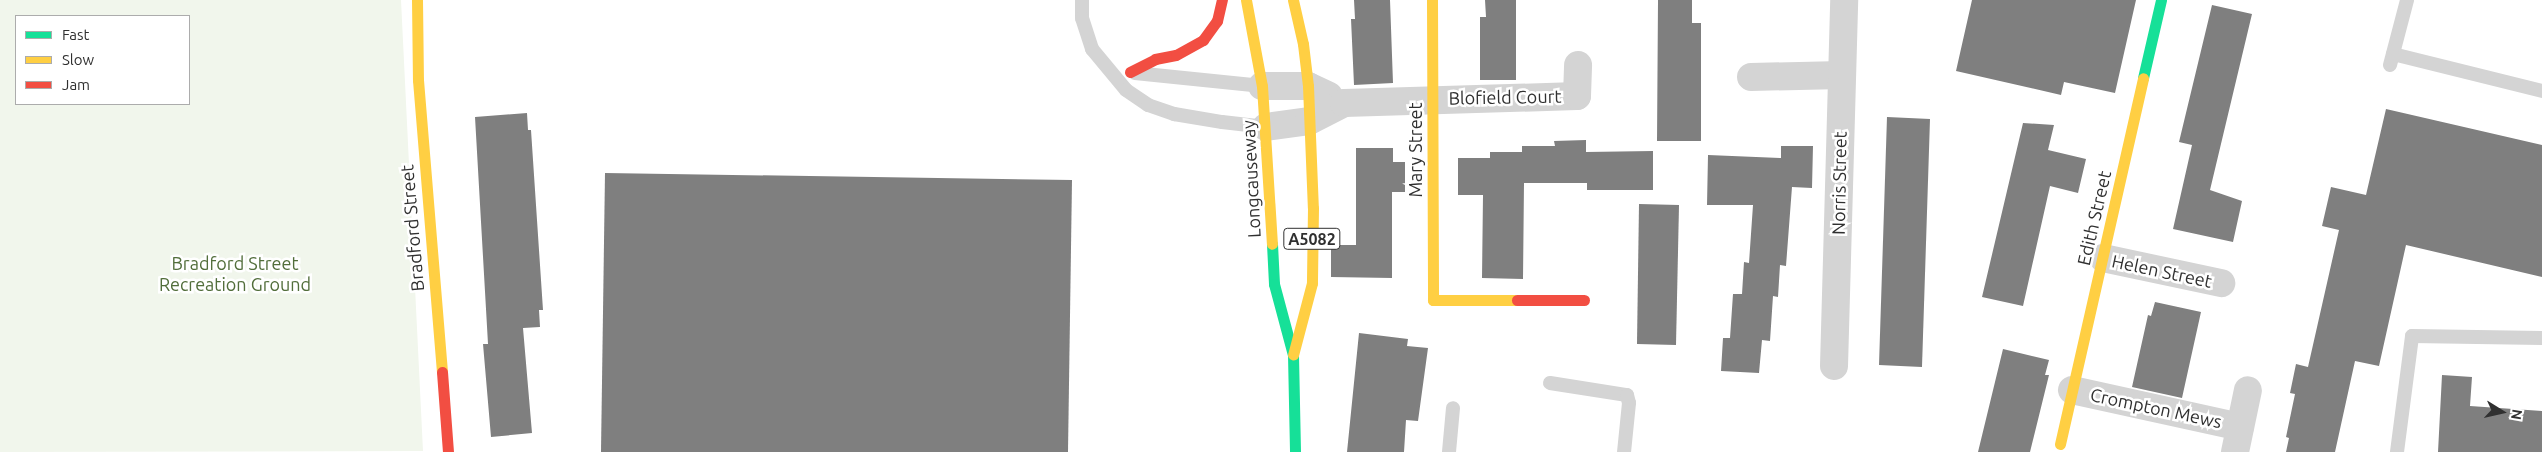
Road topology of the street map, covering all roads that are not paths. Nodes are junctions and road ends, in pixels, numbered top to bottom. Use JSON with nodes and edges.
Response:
{"nodes":[{"id":1,"x":417,"y":0,"type":"edge"},
{"id":2,"x":1082,"y":0,"type":"edge"},
{"id":3,"x":1222,"y":0,"type":"edge"},
{"id":4,"x":1246,"y":0,"type":"edge"},
{"id":5,"x":1293,"y":0,"type":"edge"},
{"id":6,"x":1432,"y":0,"type":"edge"},
{"id":7,"x":1844,"y":0,"type":"edge"},
{"id":8,"x":2161,"y":0,"type":"edge"},
{"id":9,"x":2407,"y":0,"type":"edge"},
{"id":10,"x":1578,"y":65,"type":"dead end"},
{"id":11,"x":1107,"y":70,"type":"junction"},
{"id":12,"x":1130,"y":72,"type":"junction"},
{"id":13,"x":1842,"y":75,"type":"junction"},
{"id":14,"x":1751,"y":77,"type":"dead end"},
{"id":15,"x":1262,"y":86,"type":"junction"},
{"id":16,"x":1308,"y":86,"type":"junction"},
{"id":17,"x":2542,"y":91,"type":"edge"},
{"id":18,"x":1432,"y":99,"type":"junction"},
{"id":19,"x":1344,"y":103,"type":"junction"},
{"id":20,"x":1309,"y":121,"type":"junction"},
{"id":21,"x":1266,"y":126,"type":"junction"},
{"id":22,"x":2103,"y":258,"type":"junction"},
{"id":23,"x":2221,"y":283,"type":"dead end"},
{"id":24,"x":1584,"y":300,"type":"dead end"},
{"id":25,"x":2542,"y":338,"type":"edge"},
{"id":26,"x":1293,"y":355,"type":"junction"},
{"id":27,"x":1834,"y":366,"type":"dead end"},
{"id":28,"x":1550,"y":384,"type":"dead end"},
{"id":29,"x":2072,"y":390,"type":"junction"},
{"id":30,"x":2248,"y":390,"type":"dead end"},
{"id":31,"x":1453,"y":408,"type":"dead end"},
{"id":32,"x":2238,"y":439,"type":"edge"},
{"id":33,"x":2060,"y":444,"type":"dead end"},
{"id":34,"x":448,"y":452,"type":"edge"},
{"id":35,"x":1295,"y":452,"type":"edge"},
{"id":36,"x":1449,"y":452,"type":"edge"},
{"id":37,"x":1624,"y":452,"type":"edge"},
{"id":38,"x":2397,"y":452,"type":"edge"}],
"edges":[{"from":1,"to":34,"type":"street","name":"Bradford Street"},
{"from":2,"to":11,"type":"lane"},
{"from":3,"to":12,"type":"street"},
{"from":4,"to":15,"type":"street","name":"Longcauseway","number":"A5082"},
{"from":5,"to":16,"type":"street","name":"Longcauseway","number":"A5082"},
{"from":6,"to":18,"type":"street","name":"Mary Street"},
{"from":7,"to":13,"type":"street","name":"Norris Street"},
{"from":8,"to":22,"type":"street","name":"Edith Street"},
{"from":9,"to":17,"type":"lane"},
{"from":10,"to":18,"type":"street","name":"Blofield Court"},
{"from":11,"to":12,"type":"lane"},
{"from":11,"to":21,"type":"lane"},
{"from":12,"to":15,"type":"lane"},
{"from":13,"to":14,"type":"street"},
{"from":13,"to":27,"type":"street","name":"Norris Street"},
{"from":15,"to":16,"type":"street"},
{"from":15,"to":21,"type":"street","name":"Longcauseway","number":"A5082"},
{"from":16,"to":19,"type":"street"},
{"from":16,"to":20,"type":"street","name":"Longcauseway","number":"A5082"},
{"from":18,"to":19,"type":"street"},
{"from":18,"to":24,"type":"street","name":"Mary Street"},
{"from":19,"to":20,"type":"street"},
{"from":20,"to":21,"type":"street"},
{"from":20,"to":26,"type":"street","name":"Longcauseway","number":"A5082"},
{"from":21,"to":26,"type":"street","name":"Longcauseway","number":"A5082"},
{"from":22,"to":23,"type":"street","name":"Helen Street"},
{"from":22,"to":29,"type":"street","name":"Edith Street"},
{"from":25,"to":38,"type":"lane"},
{"from":26,"to":35,"type":"street","name":"Longcauseway","number":"A5082"},
{"from":28,"to":37,"type":"lane"},
{"from":29,"to":32,"type":"street","name":"Crompton Mews"},
{"from":29,"to":33,"type":"street","name":"Edith Street"},
{"from":30,"to":32,"type":"street","name":"Crompton Mews"},
{"from":31,"to":36,"type":"lane"}]}
